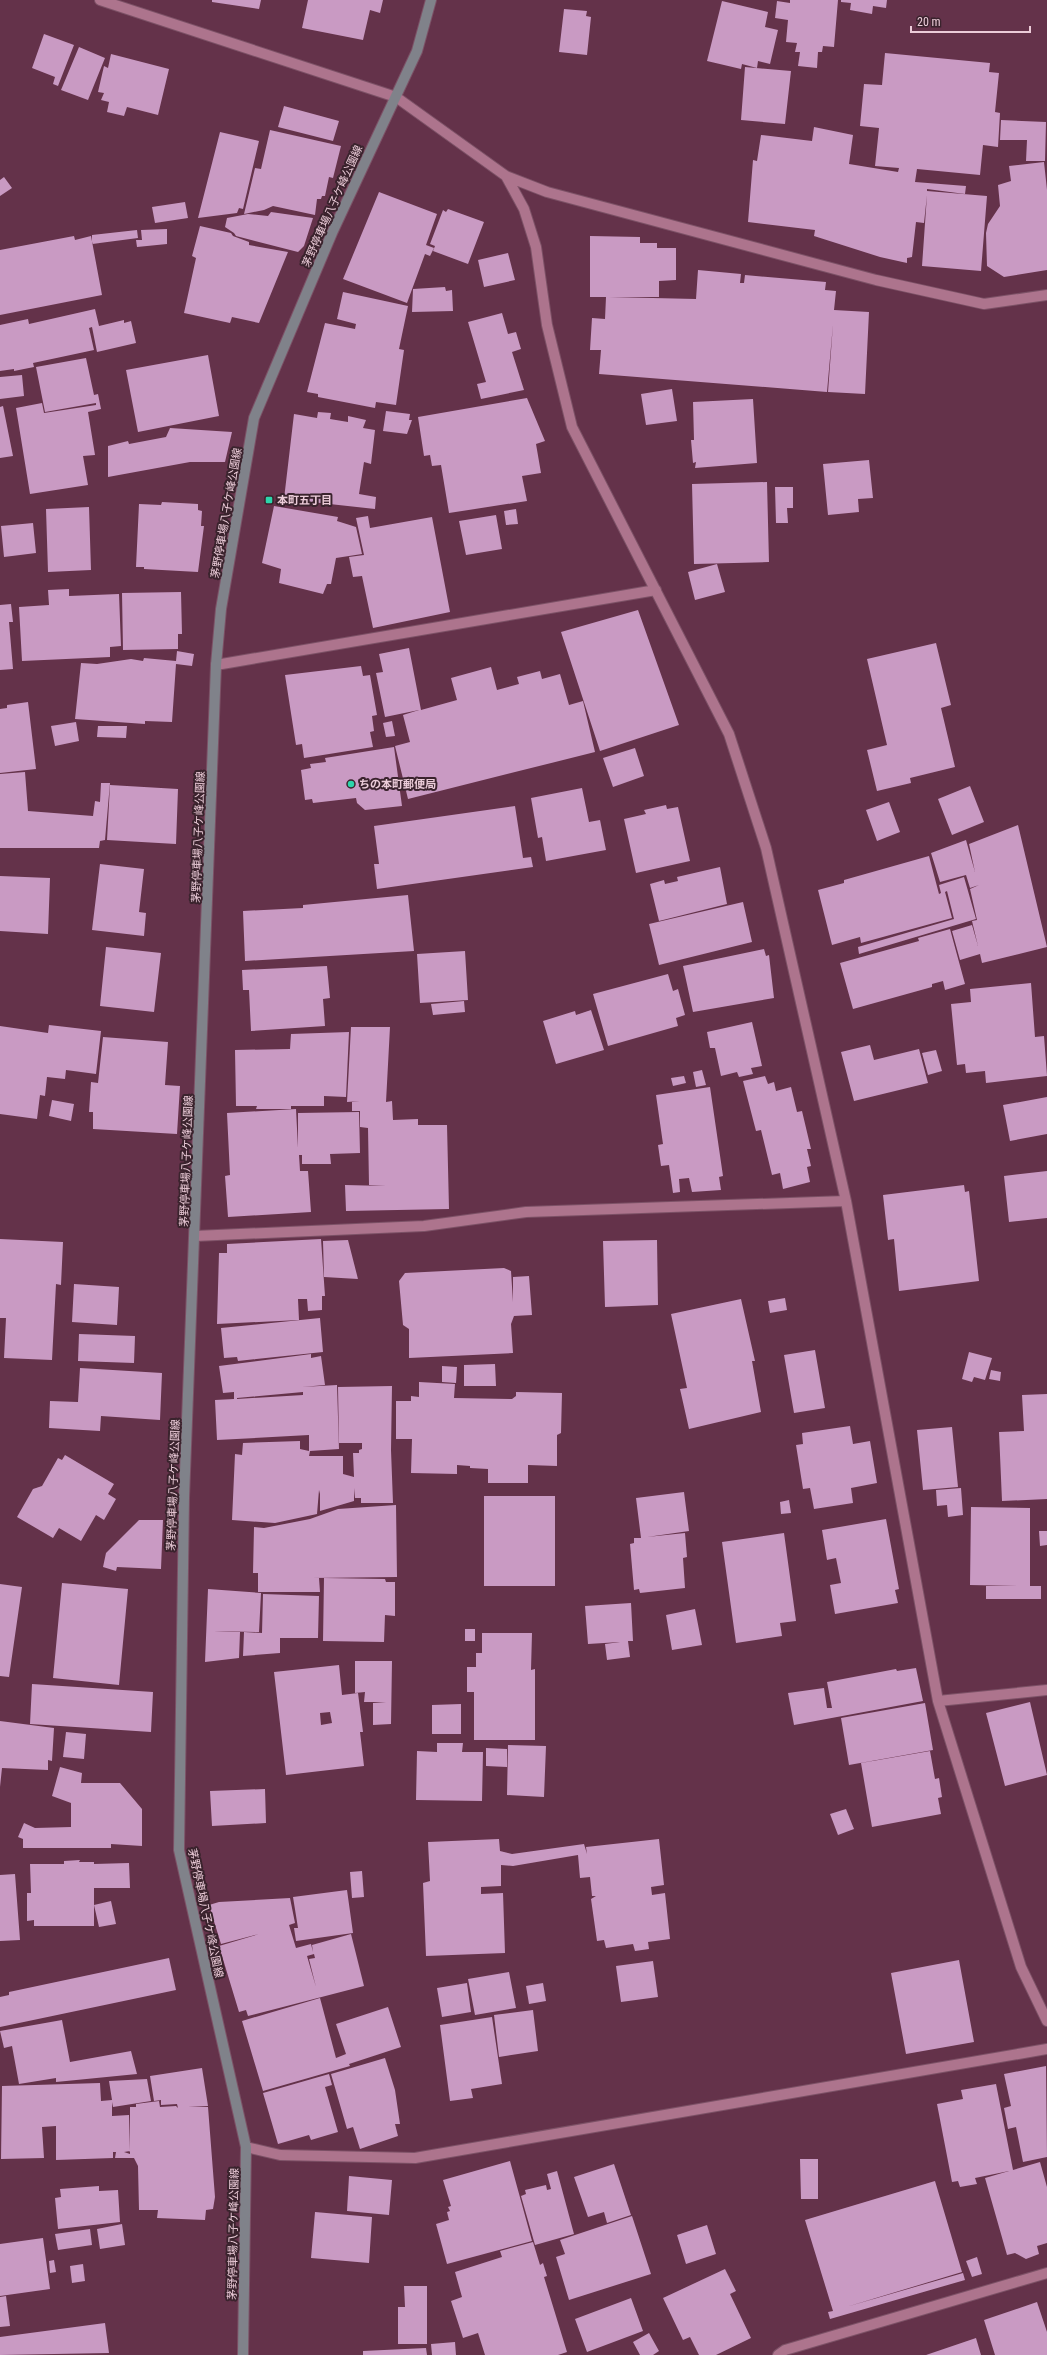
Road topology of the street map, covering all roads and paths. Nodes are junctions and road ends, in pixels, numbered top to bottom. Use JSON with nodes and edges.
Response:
{"nodes":[{"id":1,"x":100,"y":0,"type":"edge"},
{"id":2,"x":431,"y":0,"type":"edge"},
{"id":3,"x":396,"y":96,"type":"junction"},
{"id":4,"x":506,"y":176,"type":"junction"},
{"id":5,"x":1047,"y":295,"type":"edge"},
{"id":6,"x":656,"y":590,"type":"junction"},
{"id":7,"x":216,"y":665,"type":"junction"},
{"id":8,"x":846,"y":1201,"type":"junction"},
{"id":9,"x":195,"y":1236,"type":"junction"},
{"id":10,"x":1047,"y":1690,"type":"edge"},
{"id":11,"x":938,"y":1700,"type":"junction"},
{"id":12,"x":1047,"y":2021,"type":"edge"},
{"id":13,"x":1047,"y":2049,"type":"edge"},
{"id":14,"x":246,"y":2147,"type":"junction"},
{"id":15,"x":1047,"y":2273,"type":"edge"},
{"id":16,"x":243,"y":2355,"type":"edge"},
{"id":17,"x":778,"y":2355,"type":"edge"}],
"edges":[{"from":1,"to":3,"type":"street"},
{"from":2,"to":3,"type":"main road","name":"茅野停車場八子ケ峰公園線"},
{"from":3,"to":4,"type":"street"},
{"from":3,"to":7,"type":"main road","name":"茅野停車場八子ケ峰公園線"},
{"from":4,"to":5,"type":"street"},
{"from":4,"to":6,"type":"street"},
{"from":6,"to":7,"type":"street"},
{"from":6,"to":8,"type":"street"},
{"from":7,"to":9,"type":"main road","name":"茅野停車場八子ケ峰公園線"},
{"from":8,"to":9,"type":"street"},
{"from":8,"to":11,"type":"street"},
{"from":9,"to":14,"type":"main road","name":"茅野停車場八子ケ峰公園線"},
{"from":10,"to":11,"type":"street"},
{"from":11,"to":12,"type":"street"},
{"from":13,"to":14,"type":"street"},
{"from":14,"to":16,"type":"main road","name":"茅野停車場八子ケ峰公園線"},
{"from":15,"to":17,"type":"street"}]}
